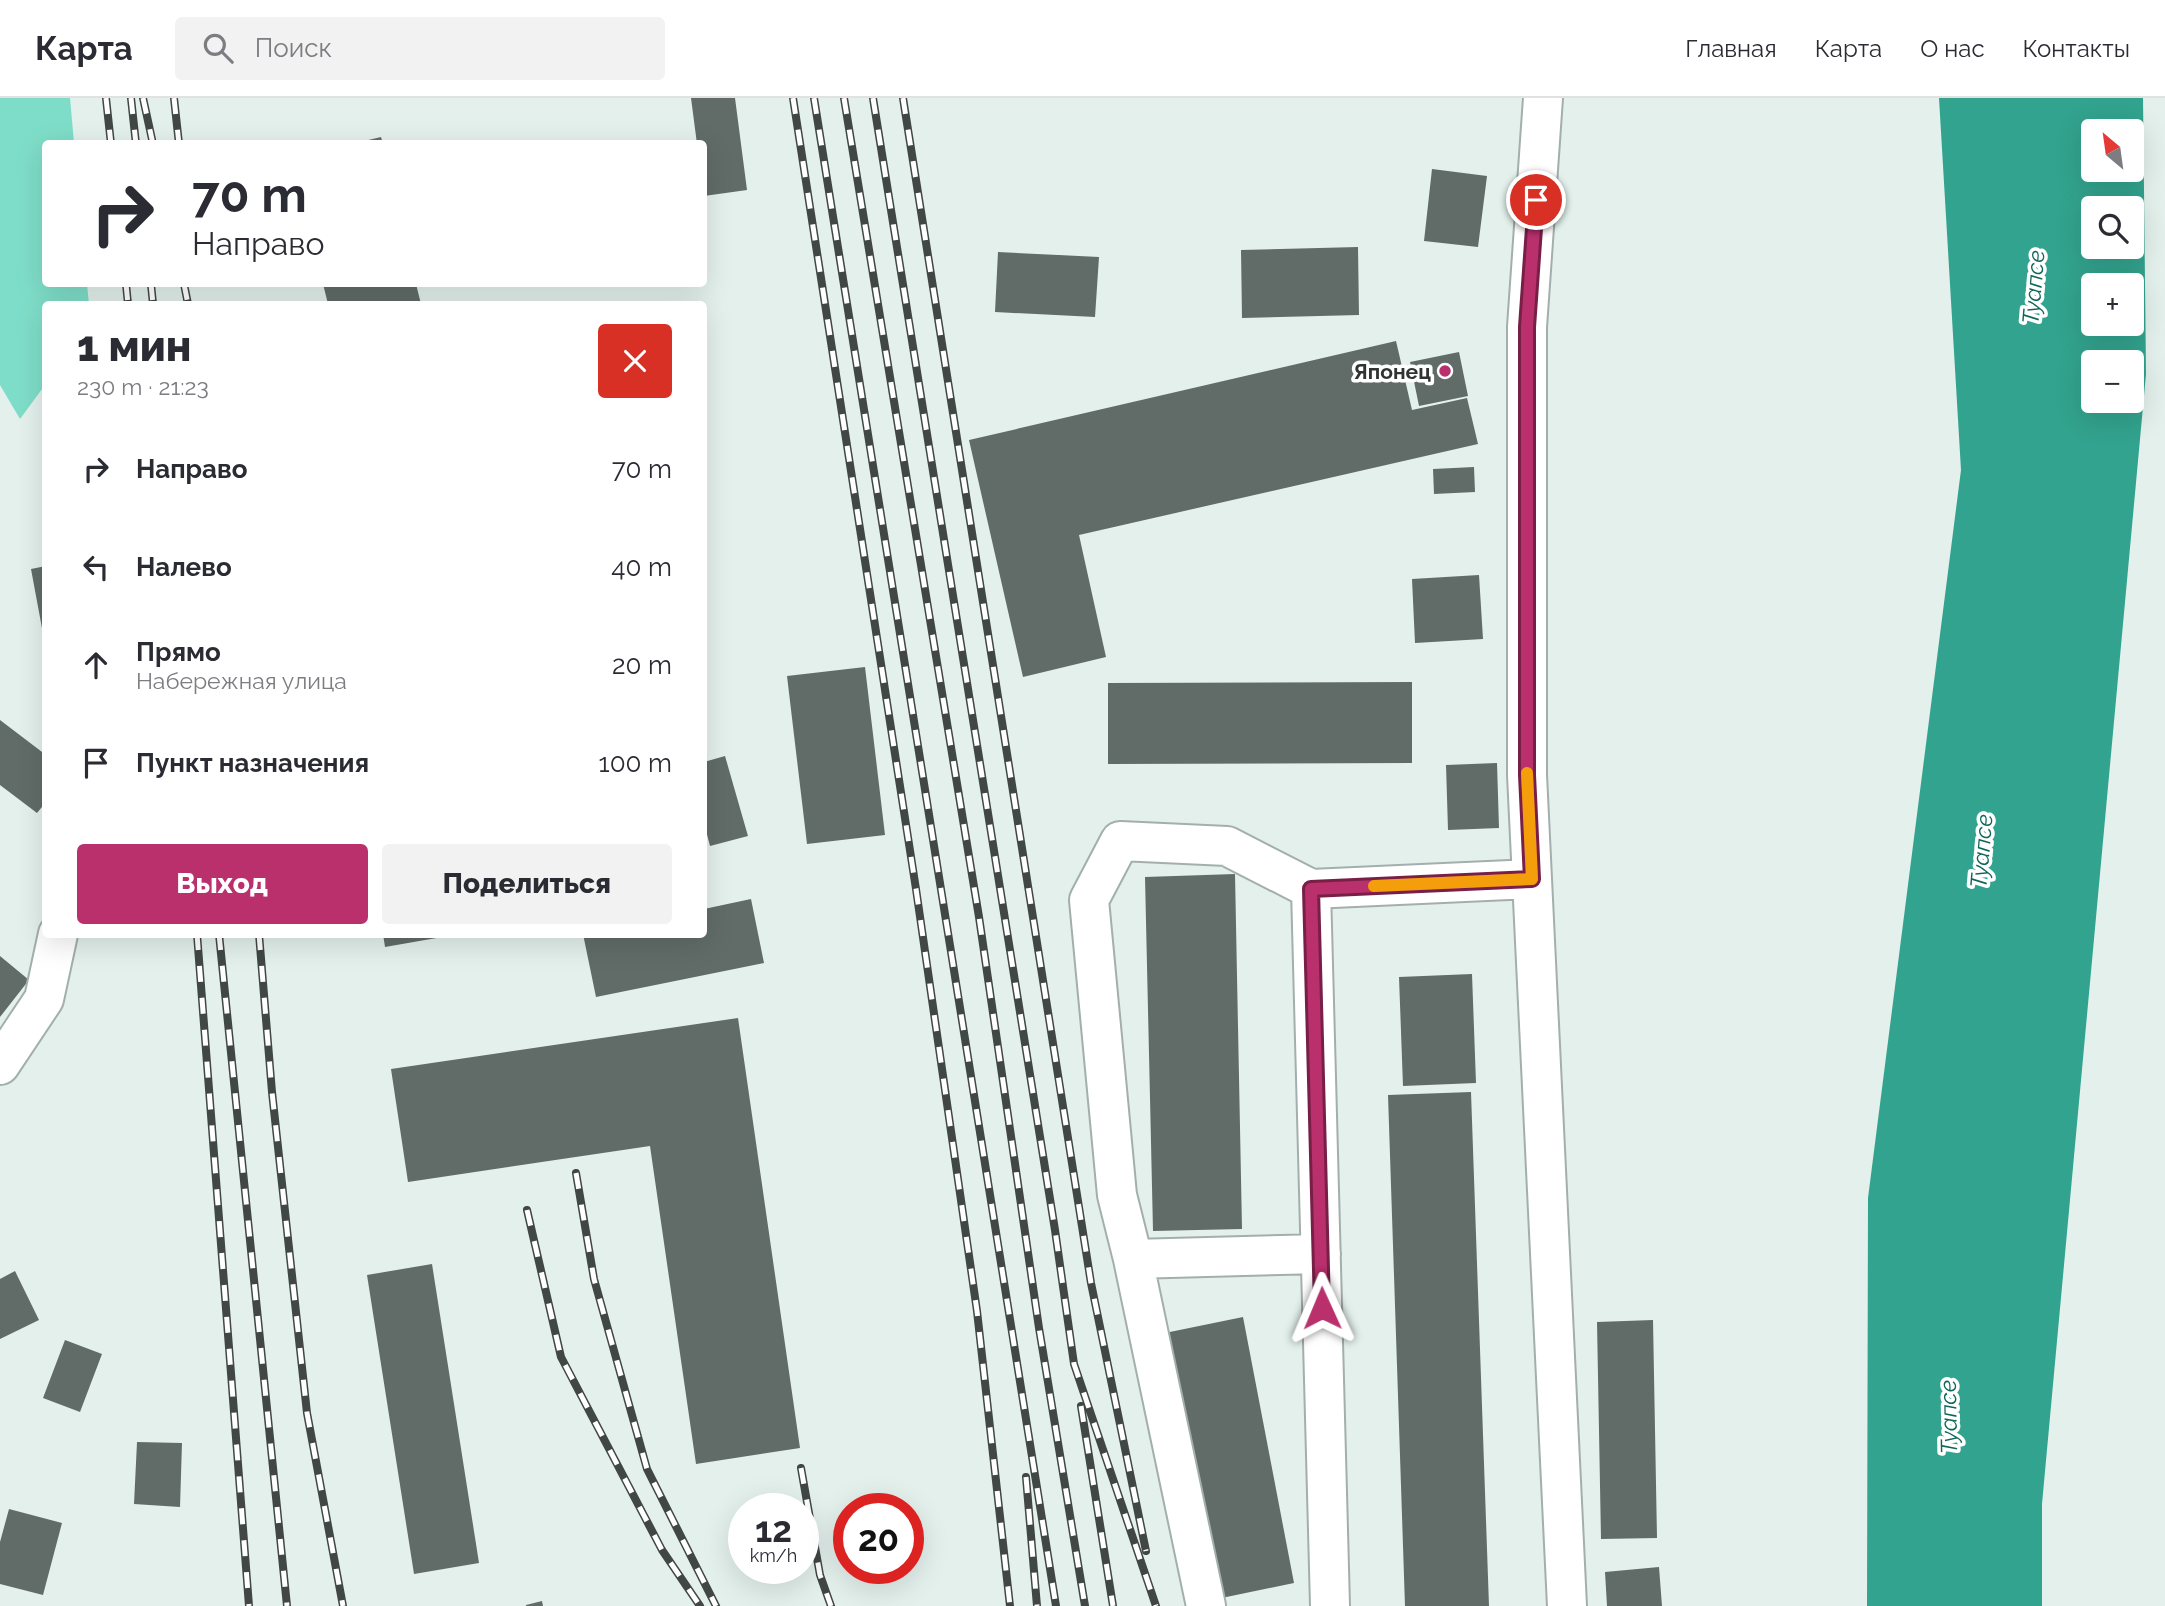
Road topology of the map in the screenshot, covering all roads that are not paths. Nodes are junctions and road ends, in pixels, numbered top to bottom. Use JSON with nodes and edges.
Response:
{"nodes":[{"id":1,"x":1543,"y":98,"type":"edge"},
{"id":2,"x":1532,"y":879,"type":"junction"},
{"id":3,"x":1311,"y":889,"type":"junction"},
{"id":4,"x":57,"y":938,"type":"edge"},
{"id":5,"x":0,"y":1065,"type":"edge"},
{"id":6,"x":1321,"y":1254,"type":"junction"},
{"id":7,"x":1133,"y":1259,"type":"junction"},
{"id":8,"x":1206,"y":1606,"type":"edge"},
{"id":9,"x":1330,"y":1606,"type":"edge"},
{"id":10,"x":1567,"y":1606,"type":"edge"}],
"edges":[{"from":1,"to":2,"type":"street"},
{"from":2,"to":3,"type":"street"},
{"from":2,"to":10,"type":"street"},
{"from":3,"to":6,"type":"street"},
{"from":3,"to":7,"type":"street"},
{"from":4,"to":5,"type":"street"},
{"from":6,"to":7,"type":"street"},
{"from":6,"to":9,"type":"street"},
{"from":7,"to":8,"type":"street"}]}
